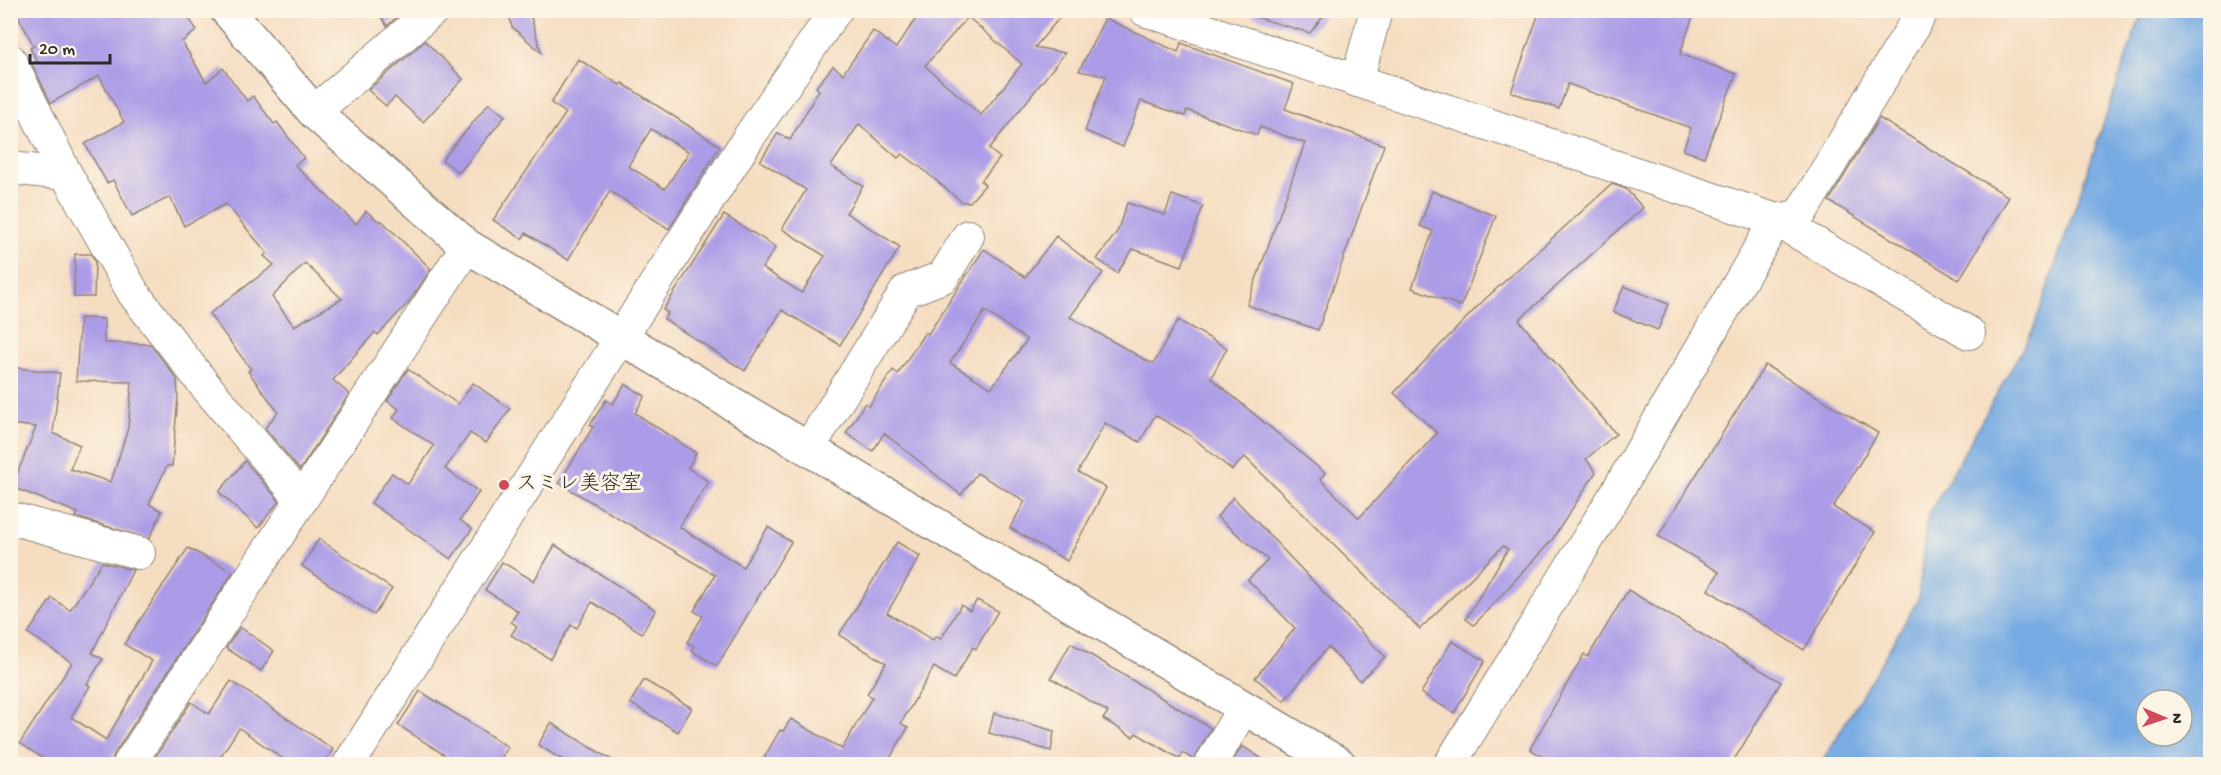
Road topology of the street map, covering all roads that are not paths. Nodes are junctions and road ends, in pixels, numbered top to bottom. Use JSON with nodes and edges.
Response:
{"nodes":[{"id":1,"x":227,"y":10,"type":"edge"},
{"id":2,"x":434,"y":10,"type":"edge"},
{"id":3,"x":836,"y":10,"type":"edge"},
{"id":4,"x":1146,"y":10,"type":"edge"},
{"id":5,"x":1376,"y":10,"type":"edge"},
{"id":6,"x":1923,"y":10,"type":"edge"},
{"id":7,"x":10,"y":60,"type":"edge"},
{"id":8,"x":1357,"y":81,"type":"junction"},
{"id":9,"x":314,"y":112,"type":"junction"},
{"id":10,"x":10,"y":168,"type":"edge"},
{"id":11,"x":66,"y":174,"type":"junction"},
{"id":12,"x":1776,"y":220,"type":"junction"},
{"id":13,"x":968,"y":236,"type":"dead end"},
{"id":14,"x":467,"y":246,"type":"junction"},
{"id":15,"x":1969,"y":333,"type":"dead end"},
{"id":16,"x":621,"y":338,"type":"junction"},
{"id":17,"x":808,"y":449,"type":"junction"},
{"id":18,"x":301,"y":499,"type":"junction"},
{"id":19,"x":10,"y":518,"type":"edge"},
{"id":20,"x":139,"y":553,"type":"dead end"},
{"id":21,"x":1243,"y":708,"type":"junction"},
{"id":22,"x":129,"y":765,"type":"edge"},
{"id":23,"x":349,"y":765,"type":"edge"},
{"id":24,"x":1211,"y":765,"type":"edge"},
{"id":25,"x":1339,"y":765,"type":"edge"},
{"id":26,"x":1450,"y":765,"type":"edge"}],
"edges":[{"from":1,"to":9,"type":"street"},
{"from":2,"to":9,"type":"street"},
{"from":3,"to":16,"type":"street"},
{"from":4,"to":8,"type":"street"},
{"from":5,"to":8,"type":"street"},
{"from":6,"to":12,"type":"street"},
{"from":7,"to":11,"type":"street"},
{"from":8,"to":12,"type":"street"},
{"from":9,"to":14,"type":"street"},
{"from":10,"to":11,"type":"street"},
{"from":11,"to":18,"type":"street"},
{"from":12,"to":15,"type":"street"},
{"from":12,"to":26,"type":"street"},
{"from":13,"to":17,"type":"street"},
{"from":14,"to":16,"type":"street"},
{"from":14,"to":18,"type":"street"},
{"from":16,"to":17,"type":"street"},
{"from":16,"to":23,"type":"street"},
{"from":17,"to":21,"type":"street"},
{"from":18,"to":22,"type":"street"},
{"from":19,"to":20,"type":"street"},
{"from":21,"to":24,"type":"street"},
{"from":21,"to":25,"type":"street"}]}
